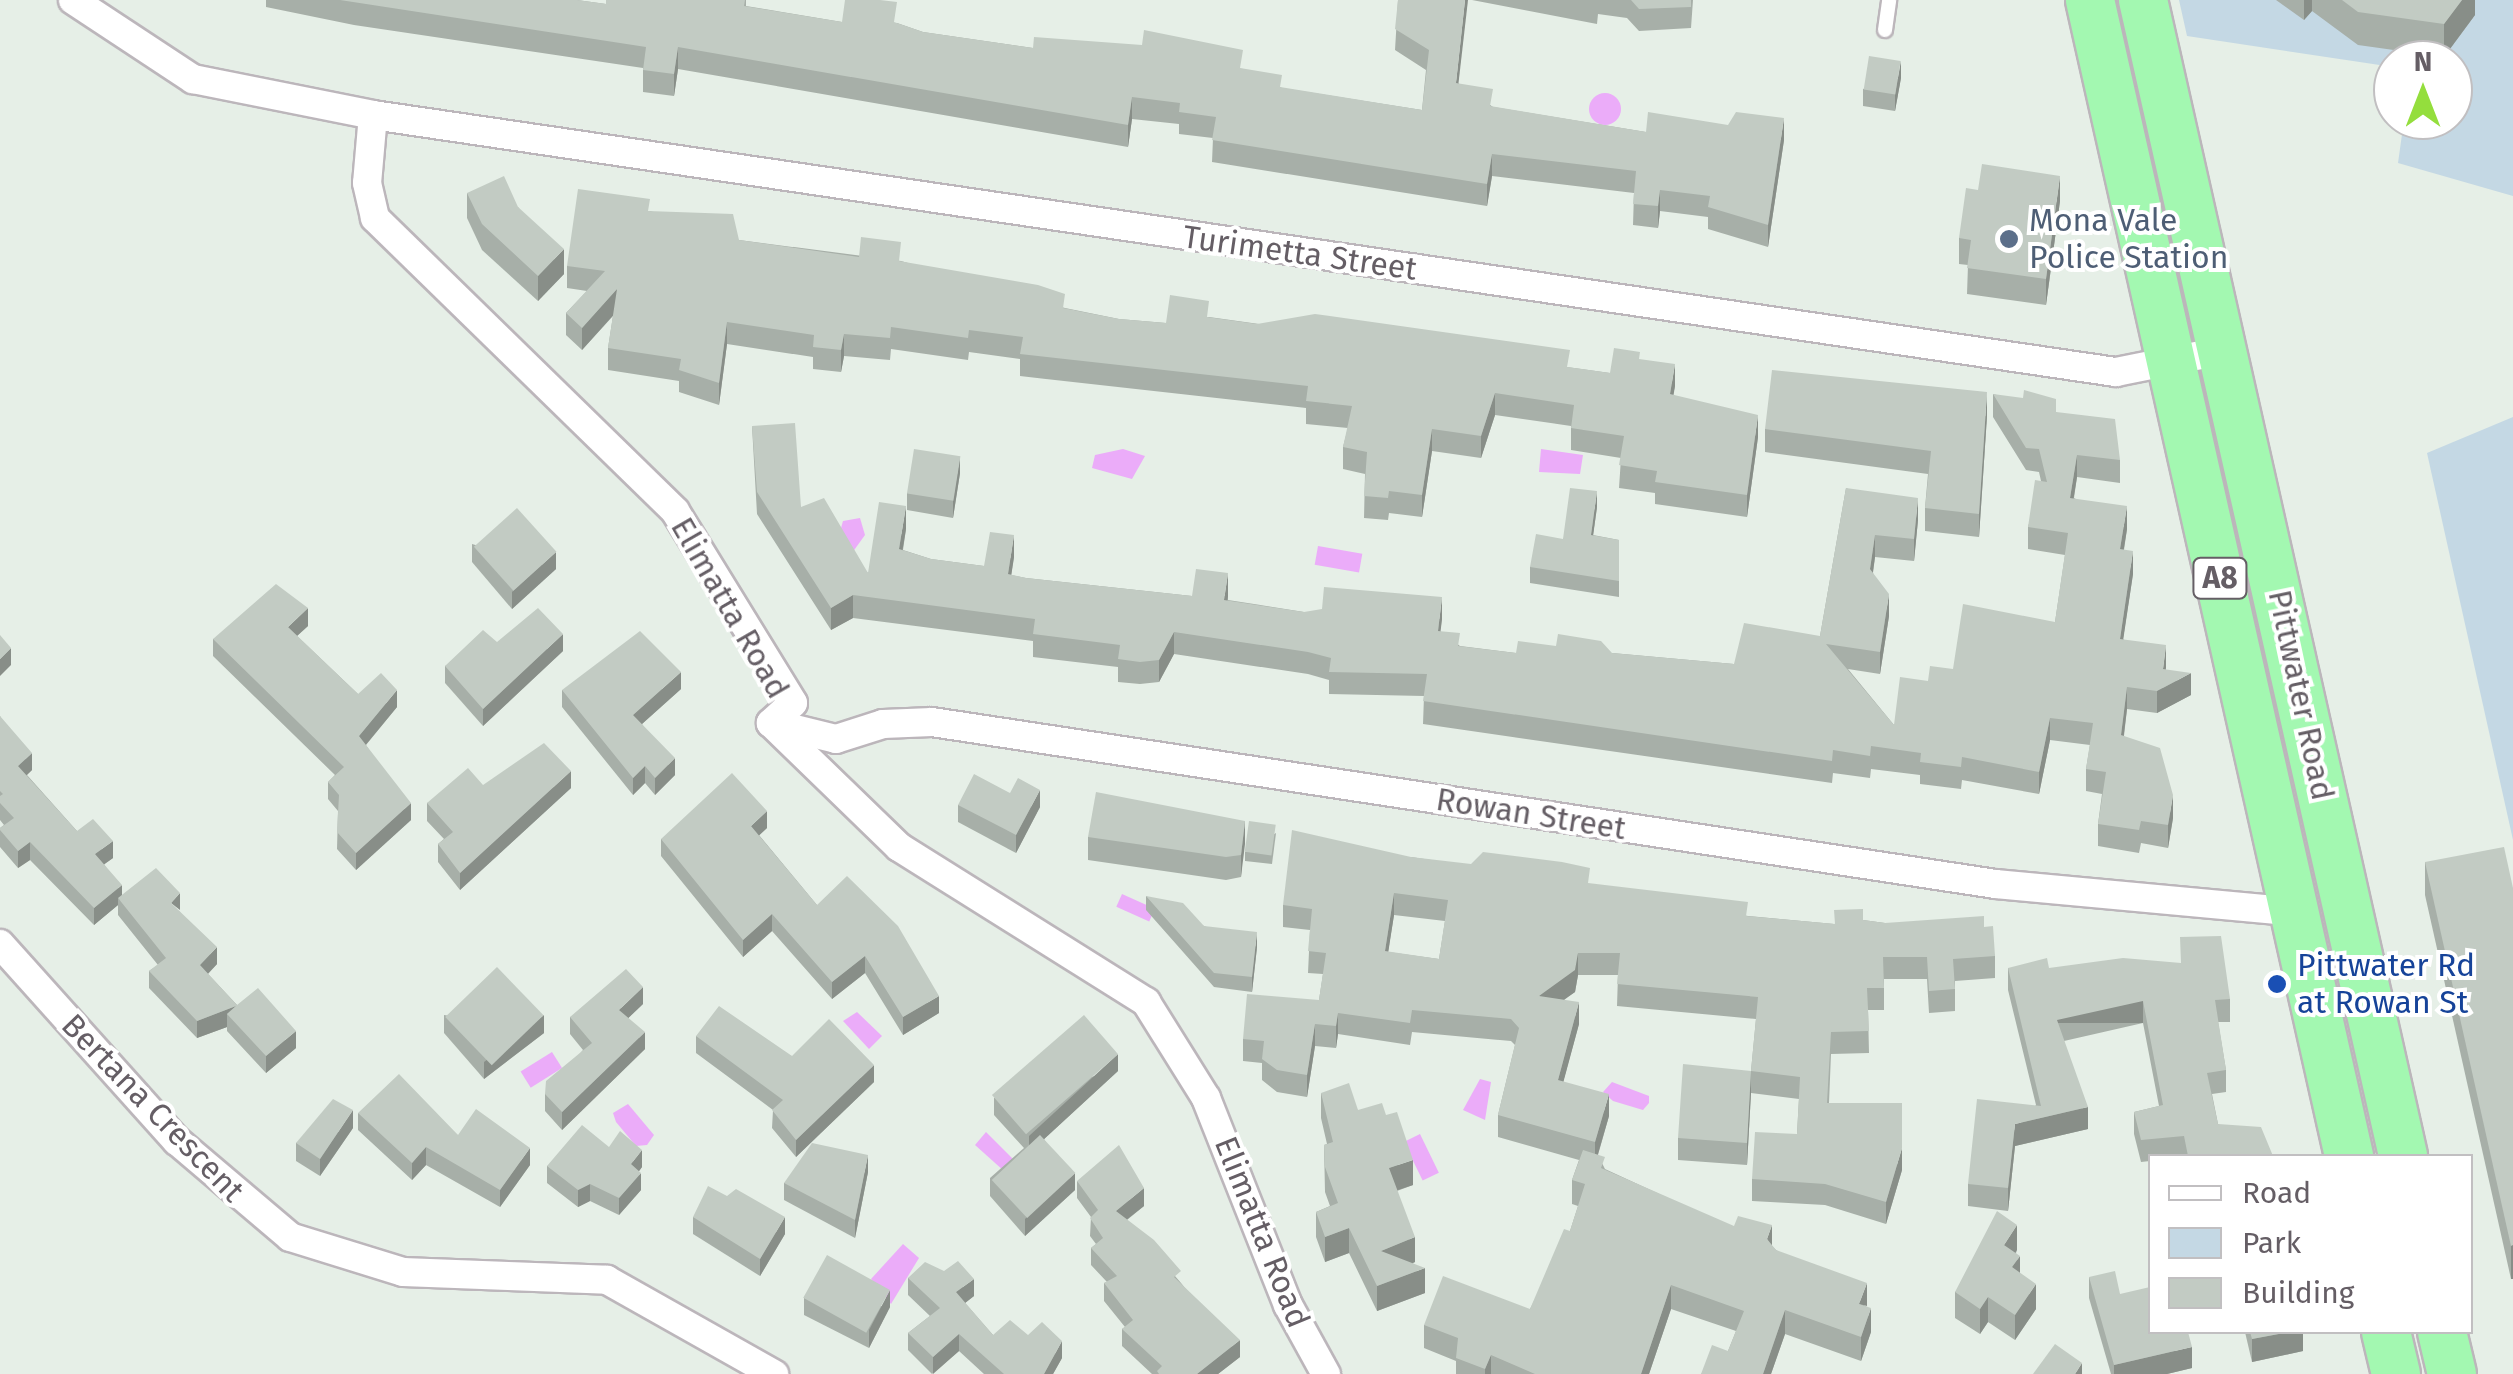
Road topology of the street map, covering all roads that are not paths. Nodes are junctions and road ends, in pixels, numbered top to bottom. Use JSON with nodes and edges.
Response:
{"nodes":[{"id":1,"x":73,"y":0,"type":"edge"},
{"id":2,"x":1889,"y":0,"type":"edge"},
{"id":3,"x":2090,"y":0,"type":"edge"},
{"id":4,"x":2143,"y":0,"type":"edge"},
{"id":5,"x":1884,"y":30,"type":"dead end"},
{"id":6,"x":374,"y":115,"type":"junction"},
{"id":7,"x":2226,"y":350,"type":"junction"},
{"id":8,"x":2169,"y":362,"type":"junction"},
{"id":9,"x":771,"y":723,"type":"junction"},
{"id":10,"x":2296,"y":912,"type":"junction"},
{"id":11,"x":0,"y":944,"type":"edge"},
{"id":12,"x":2350,"y":1154,"type":"edge"},
{"id":13,"x":2403,"y":1154,"type":"edge"},
{"id":14,"x":2386,"y":1334,"type":"edge"},
{"id":15,"x":2442,"y":1334,"type":"edge"},
{"id":16,"x":774,"y":1374,"type":"edge"},
{"id":17,"x":1326,"y":1374,"type":"edge"},
{"id":18,"x":2396,"y":1374,"type":"edge"},
{"id":19,"x":2452,"y":1374,"type":"edge"}],
"edges":[{"from":1,"to":6,"type":"street"},
{"from":2,"to":5,"type":"lane"},
{"from":3,"to":8,"type":"highway","name":"Pittwater Road","number":"A8"},
{"from":4,"to":7,"type":"highway","name":"Pittwater Road","number":"A8"},
{"from":6,"to":8,"type":"street","name":"Turimetta Street"},
{"from":6,"to":9,"type":"street","name":"Elimatta Road"},
{"from":7,"to":8,"type":"street","name":"Turimetta Street"},
{"from":7,"to":13,"type":"highway","name":"Pittwater Road","number":"A8"},
{"from":8,"to":10,"type":"highway","name":"Pittwater Road","number":"A8"},
{"from":9,"to":10,"type":"street","name":"Rowan Street"},
{"from":9,"to":17,"type":"street","name":"Elimatta Road"},
{"from":10,"to":12,"type":"highway","name":"Pittwater Road","number":"A8"},
{"from":11,"to":16,"type":"street","name":"Bertana Crescent"},
{"from":14,"to":18,"type":"highway"},
{"from":15,"to":19,"type":"highway"}]}
